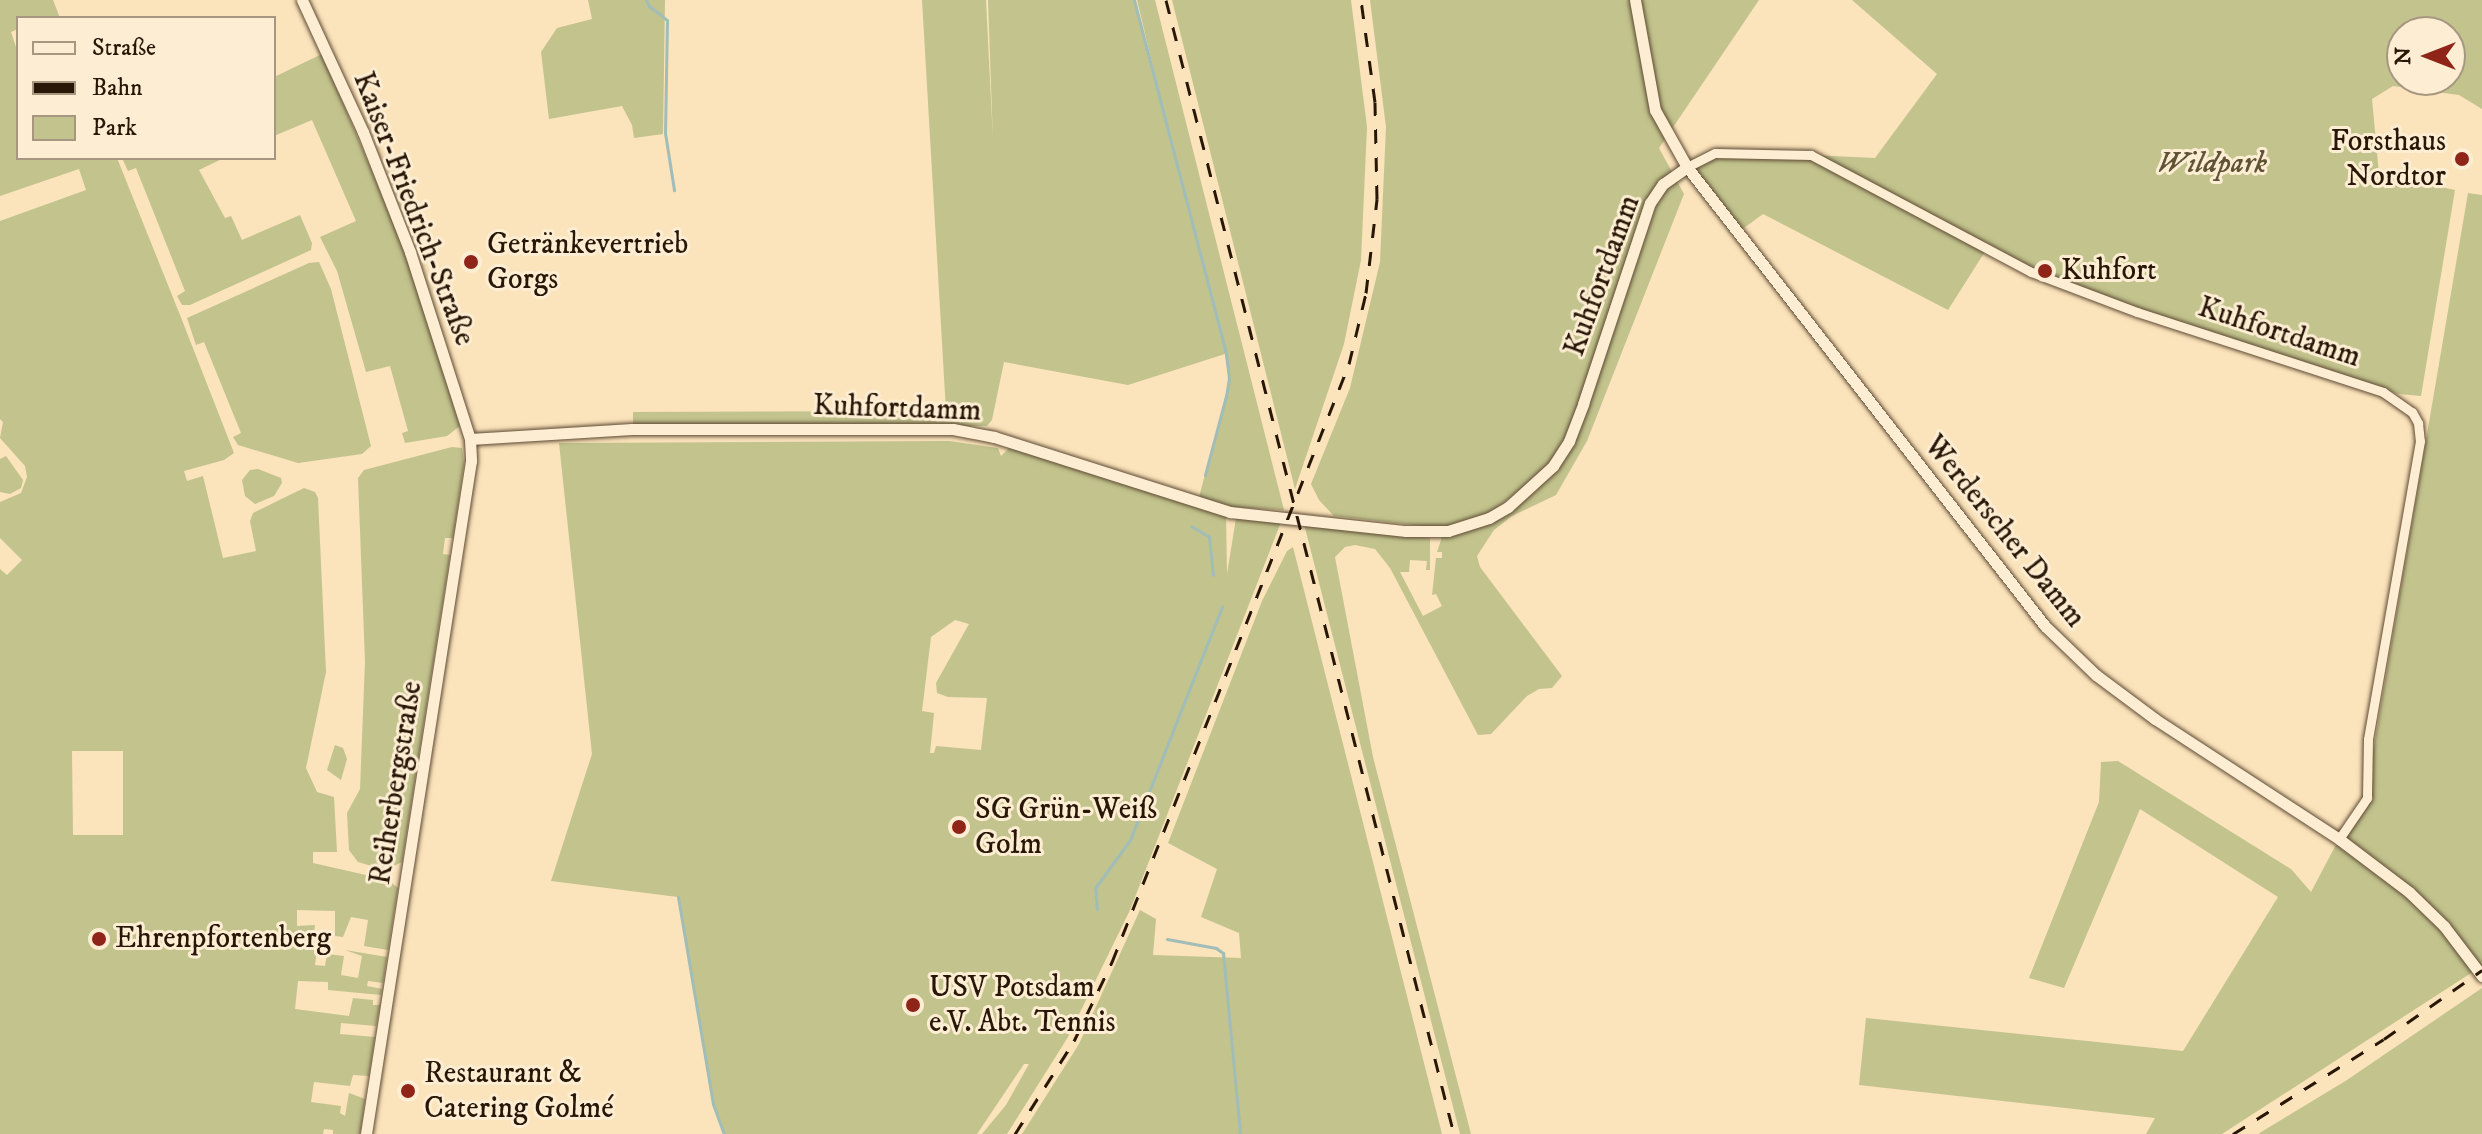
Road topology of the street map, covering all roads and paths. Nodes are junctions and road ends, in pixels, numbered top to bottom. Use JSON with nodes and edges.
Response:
{"nodes":[{"id":1,"x":302,"y":0,"type":"edge"},
{"id":2,"x":1635,"y":0,"type":"edge"},
{"id":3,"x":1687,"y":167,"type":"junction"},
{"id":4,"x":470,"y":439,"type":"junction"},
{"id":5,"x":2339,"y":839,"type":"junction"},
{"id":6,"x":2482,"y":976,"type":"edge"},
{"id":7,"x":366,"y":1134,"type":"edge"}],
"edges":[{"from":1,"to":4,"type":"street","name":"Kaiser-Friedrich-Straße"},
{"from":2,"to":3,"type":"street","name":"Werderscher Damm"},
{"from":3,"to":4,"type":"street","name":"Kuhfortdamm"},
{"from":3,"to":5,"type":"street","name":"Werderscher Damm"},
{"from":3,"to":5,"type":"street","name":"Kuhfortdamm"},
{"from":4,"to":7,"type":"street","name":"Reiherbergstraße"},
{"from":5,"to":6,"type":"street","name":"Werderscher Damm"}]}
